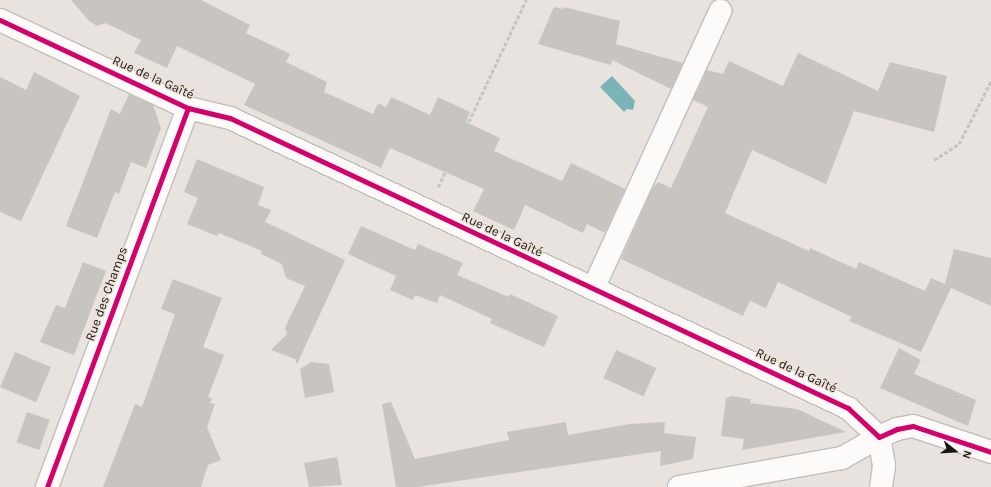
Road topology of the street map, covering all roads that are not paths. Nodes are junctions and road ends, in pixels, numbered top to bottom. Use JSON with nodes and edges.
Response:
{"nodes":[{"id":1,"x":720,"y":11,"type":"dead end"},
{"id":2,"x":0,"y":20,"type":"edge"},
{"id":3,"x":188,"y":108,"type":"junction"},
{"id":4,"x":593,"y":289,"type":"junction"},
{"id":5,"x":879,"y":437,"type":"junction"},
{"id":6,"x":991,"y":452,"type":"edge"},
{"id":7,"x":46,"y":487,"type":"edge"},
{"id":8,"x":679,"y":487,"type":"edge"},
{"id":9,"x":881,"y":487,"type":"edge"}],
"edges":[{"from":1,"to":4,"type":"street"},
{"from":2,"to":3,"type":"street","name":"Rue de la Gaîté"},
{"from":3,"to":4,"type":"street","name":"Rue de la Gaîté"},
{"from":3,"to":7,"type":"street","name":"Rue des Champs"},
{"from":4,"to":5,"type":"street","name":"Rue de la Gaîté"},
{"from":5,"to":6,"type":"street"},
{"from":5,"to":8,"type":"street"},
{"from":5,"to":9,"type":"street"}]}
